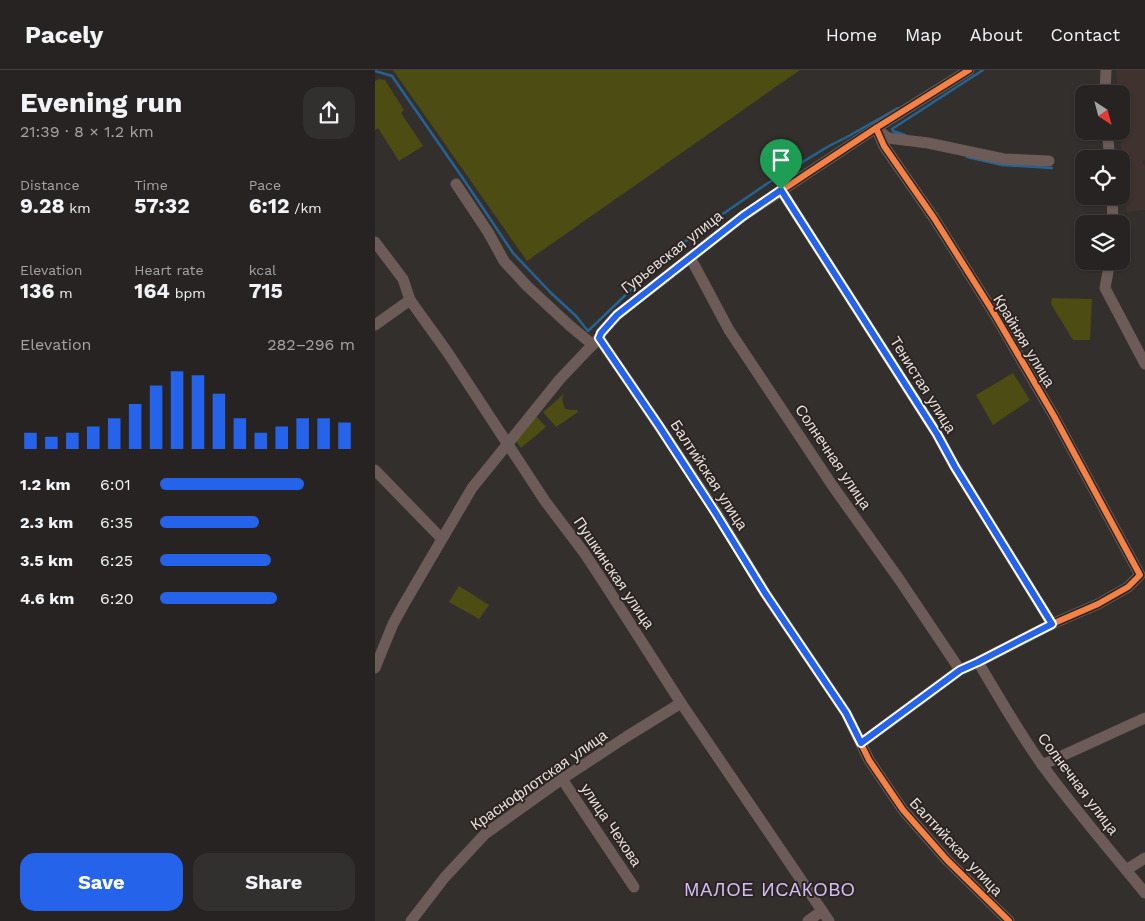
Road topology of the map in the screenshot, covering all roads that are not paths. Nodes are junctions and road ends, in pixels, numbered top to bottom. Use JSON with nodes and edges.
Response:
{"nodes":[{"id":1,"x":969,"y":70,"type":"edge"},
{"id":2,"x":1106,"y":70,"type":"edge"},
{"id":3,"x":1105,"y":85,"type":"edge"},
{"id":4,"x":876,"y":128,"type":"junction"},
{"id":5,"x":1049,"y":161,"type":"dead end"},
{"id":6,"x":456,"y":184,"type":"dead end"},
{"id":7,"x":781,"y":190,"type":"junction"},
{"id":8,"x":375,"y":242,"type":"edge"},
{"id":9,"x":690,"y":257,"type":"junction"},
{"id":10,"x":1108,"y":270,"type":"edge"},
{"id":11,"x":410,"y":300,"type":"junction"},
{"id":12,"x":375,"y":325,"type":"edge"},
{"id":13,"x":597,"y":338,"type":"junction"},
{"id":14,"x":1145,"y":364,"type":"edge"},
{"id":15,"x":507,"y":443,"type":"junction"},
{"id":16,"x":375,"y":470,"type":"edge"},
{"id":17,"x":441,"y":538,"type":"junction"},
{"id":18,"x":1052,"y":624,"type":"junction"},
{"id":19,"x":978,"y":662,"type":"junction"},
{"id":20,"x":375,"y":668,"type":"edge"},
{"id":21,"x":960,"y":670,"type":"junction"},
{"id":22,"x":681,"y":703,"type":"junction"},
{"id":23,"x":1145,"y":718,"type":"edge"},
{"id":24,"x":861,"y":743,"type":"junction"},
{"id":25,"x":1042,"y":765,"type":"junction"},
{"id":26,"x":562,"y":779,"type":"junction"},
{"id":27,"x":1145,"y":858,"type":"edge"},
{"id":28,"x":1126,"y":870,"type":"junction"},
{"id":29,"x":634,"y":887,"type":"dead end"},
{"id":30,"x":1145,"y":893,"type":"edge"},
{"id":31,"x":822,"y":911,"type":"junction"},
{"id":32,"x":411,"y":921,"type":"edge"},
{"id":33,"x":808,"y":921,"type":"edge"},
{"id":34,"x":829,"y":921,"type":"edge"},
{"id":35,"x":1009,"y":921,"type":"edge"}],
"edges":[{"from":1,"to":4,"type":"street","name":"Гурьевская улица"},
{"from":2,"to":3,"type":"street"},
{"from":4,"to":5,"type":"street"},
{"from":4,"to":7,"type":"street","name":"Гурьевская улица"},
{"from":4,"to":18,"type":"street","name":"Крайняя улица"},
{"from":6,"to":13,"type":"street","name":"Балтийская улица"},
{"from":7,"to":9,"type":"street","name":"Гурьевская улица"},
{"from":7,"to":18,"type":"street","name":"Тенистая улица"},
{"from":8,"to":11,"type":"street","name":"Пушкинская улица"},
{"from":9,"to":13,"type":"street","name":"Гурьевская улица"},
{"from":9,"to":21,"type":"street","name":"Солнечная улица"},
{"from":10,"to":14,"type":"street"},
{"from":11,"to":12,"type":"street"},
{"from":11,"to":15,"type":"street","name":"Пушкинская улица"},
{"from":13,"to":15,"type":"street","name":"Гурьевская улица"},
{"from":13,"to":24,"type":"street","name":"Балтийская улица"},
{"from":15,"to":17,"type":"street","name":"Гурьевская улица"},
{"from":15,"to":22,"type":"street","name":"Пушкинская улица"},
{"from":16,"to":17,"type":"street"},
{"from":17,"to":20,"type":"street","name":"Гурьевская улица"},
{"from":18,"to":19,"type":"street"},
{"from":19,"to":21,"type":"street"},
{"from":19,"to":25,"type":"street","name":"Солнечная улица"},
{"from":21,"to":24,"type":"street"},
{"from":22,"to":26,"type":"street","name":"Краснофлотская улица"},
{"from":22,"to":31,"type":"street","name":"Пушкинская улица"},
{"from":23,"to":25,"type":"street"},
{"from":24,"to":35,"type":"street","name":"Балтийская улица"},
{"from":25,"to":28,"type":"street","name":"Солнечная улица"},
{"from":26,"to":29,"type":"street","name":"улица Чехова"},
{"from":26,"to":32,"type":"street","name":"Краснофлотская улица"},
{"from":27,"to":28,"type":"street"},
{"from":28,"to":30,"type":"street","name":"Солнечная улица"},
{"from":31,"to":33,"type":"street"},
{"from":31,"to":34,"type":"street","name":"Пушкинская улица"}]}
